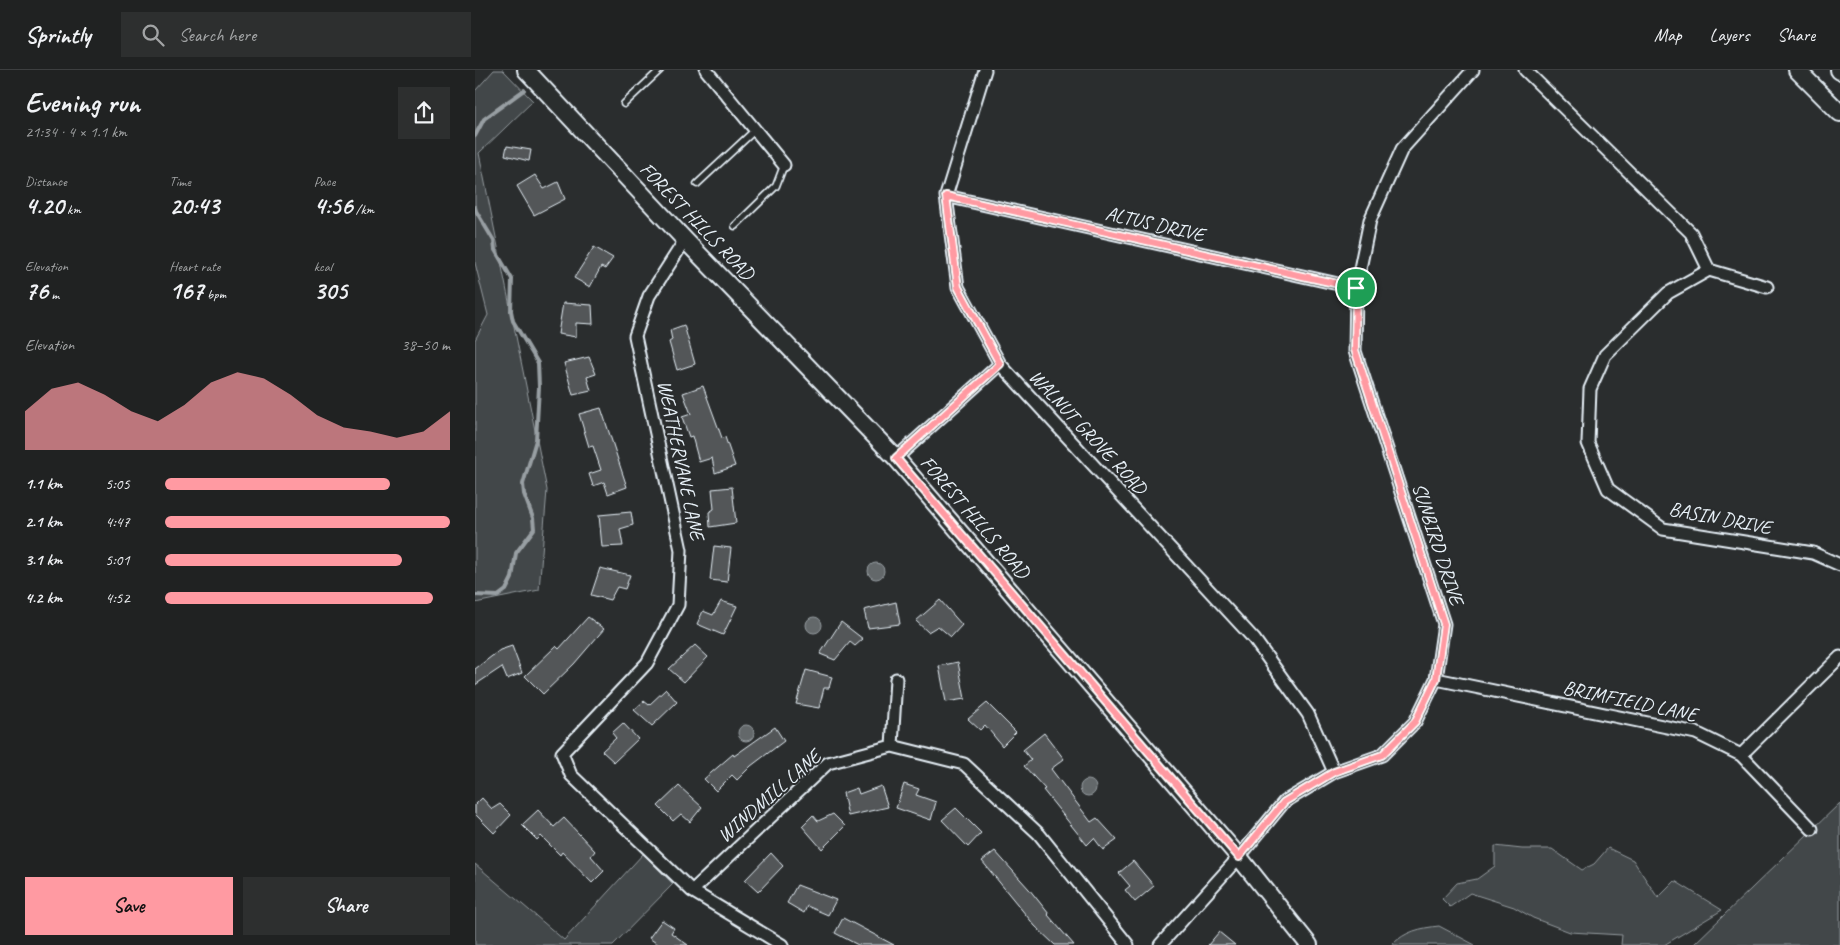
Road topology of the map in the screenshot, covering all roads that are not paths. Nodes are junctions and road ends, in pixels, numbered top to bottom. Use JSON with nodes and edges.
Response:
{"nodes":[{"id":1,"x":526,"y":70,"type":"edge"},
{"id":2,"x":660,"y":70,"type":"edge"},
{"id":3,"x":706,"y":70,"type":"edge"},
{"id":4,"x":985,"y":70,"type":"edge"},
{"id":5,"x":1473,"y":70,"type":"edge"},
{"id":6,"x":1525,"y":70,"type":"edge"},
{"id":7,"x":1797,"y":70,"type":"edge"},
{"id":8,"x":624,"y":104,"type":"dead end"},
{"id":9,"x":1840,"y":113,"type":"edge"},
{"id":10,"x":755,"y":130,"type":"junction"},
{"id":11,"x":784,"y":165,"type":"joint"},
{"id":12,"x":697,"y":184,"type":"dead end"},
{"id":13,"x":946,"y":196,"type":"junction"},
{"id":14,"x":735,"y":226,"type":"dead end"},
{"id":15,"x":685,"y":240,"type":"junction"},
{"id":16,"x":1709,"y":270,"type":"junction"},
{"id":17,"x":1767,"y":287,"type":"dead end"},
{"id":18,"x":1356,"y":288,"type":"junction"},
{"id":19,"x":1000,"y":364,"type":"junction"},
{"id":20,"x":896,"y":458,"type":"junction"},
{"id":21,"x":1840,"y":565,"type":"edge"},
{"id":22,"x":1840,"y":657,"type":"edge"},
{"id":23,"x":896,"y":679,"type":"dead end"},
{"id":24,"x":1436,"y":679,"type":"junction"},
{"id":25,"x":891,"y":746,"type":"junction"},
{"id":26,"x":1741,"y":755,"type":"junction"},
{"id":27,"x":1334,"y":772,"type":"junction"},
{"id":28,"x":1812,"y":829,"type":"dead end"},
{"id":29,"x":1239,"y":857,"type":"junction"},
{"id":30,"x":692,"y":891,"type":"junction"},
{"id":31,"x":782,"y":945,"type":"edge"},
{"id":32,"x":1128,"y":945,"type":"edge"},
{"id":33,"x":1160,"y":945,"type":"edge"},
{"id":34,"x":1309,"y":945,"type":"edge"}],
"edges":[{"from":1,"to":15,"type":"street","name":"FOREST HILLS ROAD"},
{"from":2,"to":8,"type":"lane"},
{"from":3,"to":10,"type":"street"},
{"from":4,"to":13,"type":"street","name":"WALNUT GROVE ROAD"},
{"from":5,"to":18,"type":"street","name":"SUNBIRD DRIVE"},
{"from":6,"to":16,"type":"street"},
{"from":7,"to":9,"type":"street"},
{"from":10,"to":11,"type":"street"},
{"from":10,"to":12,"type":"lane"},
{"from":11,"to":14,"type":"lane"},
{"from":13,"to":18,"type":"street","name":"ALTUS DRIVE"},
{"from":13,"to":19,"type":"street","name":"WALNUT GROVE ROAD"},
{"from":15,"to":20,"type":"street","name":"FOREST HILLS ROAD"},
{"from":15,"to":30,"type":"street","name":"WEATHERVANE LANE"},
{"from":16,"to":17,"type":"street"},
{"from":16,"to":21,"type":"street","name":"BASIN DRIVE"},
{"from":18,"to":24,"type":"street","name":"SUNBIRD DRIVE"},
{"from":19,"to":20,"type":"street"},
{"from":19,"to":27,"type":"street","name":"WALNUT GROVE ROAD"},
{"from":20,"to":29,"type":"street","name":"FOREST HILLS ROAD"},
{"from":22,"to":26,"type":"street"},
{"from":23,"to":25,"type":"street"},
{"from":24,"to":26,"type":"street","name":"BRIMFIELD LANE"},
{"from":24,"to":27,"type":"street","name":"SUNBIRD DRIVE"},
{"from":25,"to":30,"type":"street","name":"WINDMILL LANE"},
{"from":25,"to":32,"type":"street","name":"WINDMILL LANE"},
{"from":26,"to":28,"type":"street","name":"BRIMFIELD LANE"},
{"from":27,"to":29,"type":"street","name":"SUNBIRD DRIVE"},
{"from":29,"to":33,"type":"street","name":"SUNBIRD DRIVE"},
{"from":29,"to":34,"type":"street","name":"FOREST HILLS ROAD"},
{"from":30,"to":31,"type":"street","name":"WEATHERVANE LANE"}]}
